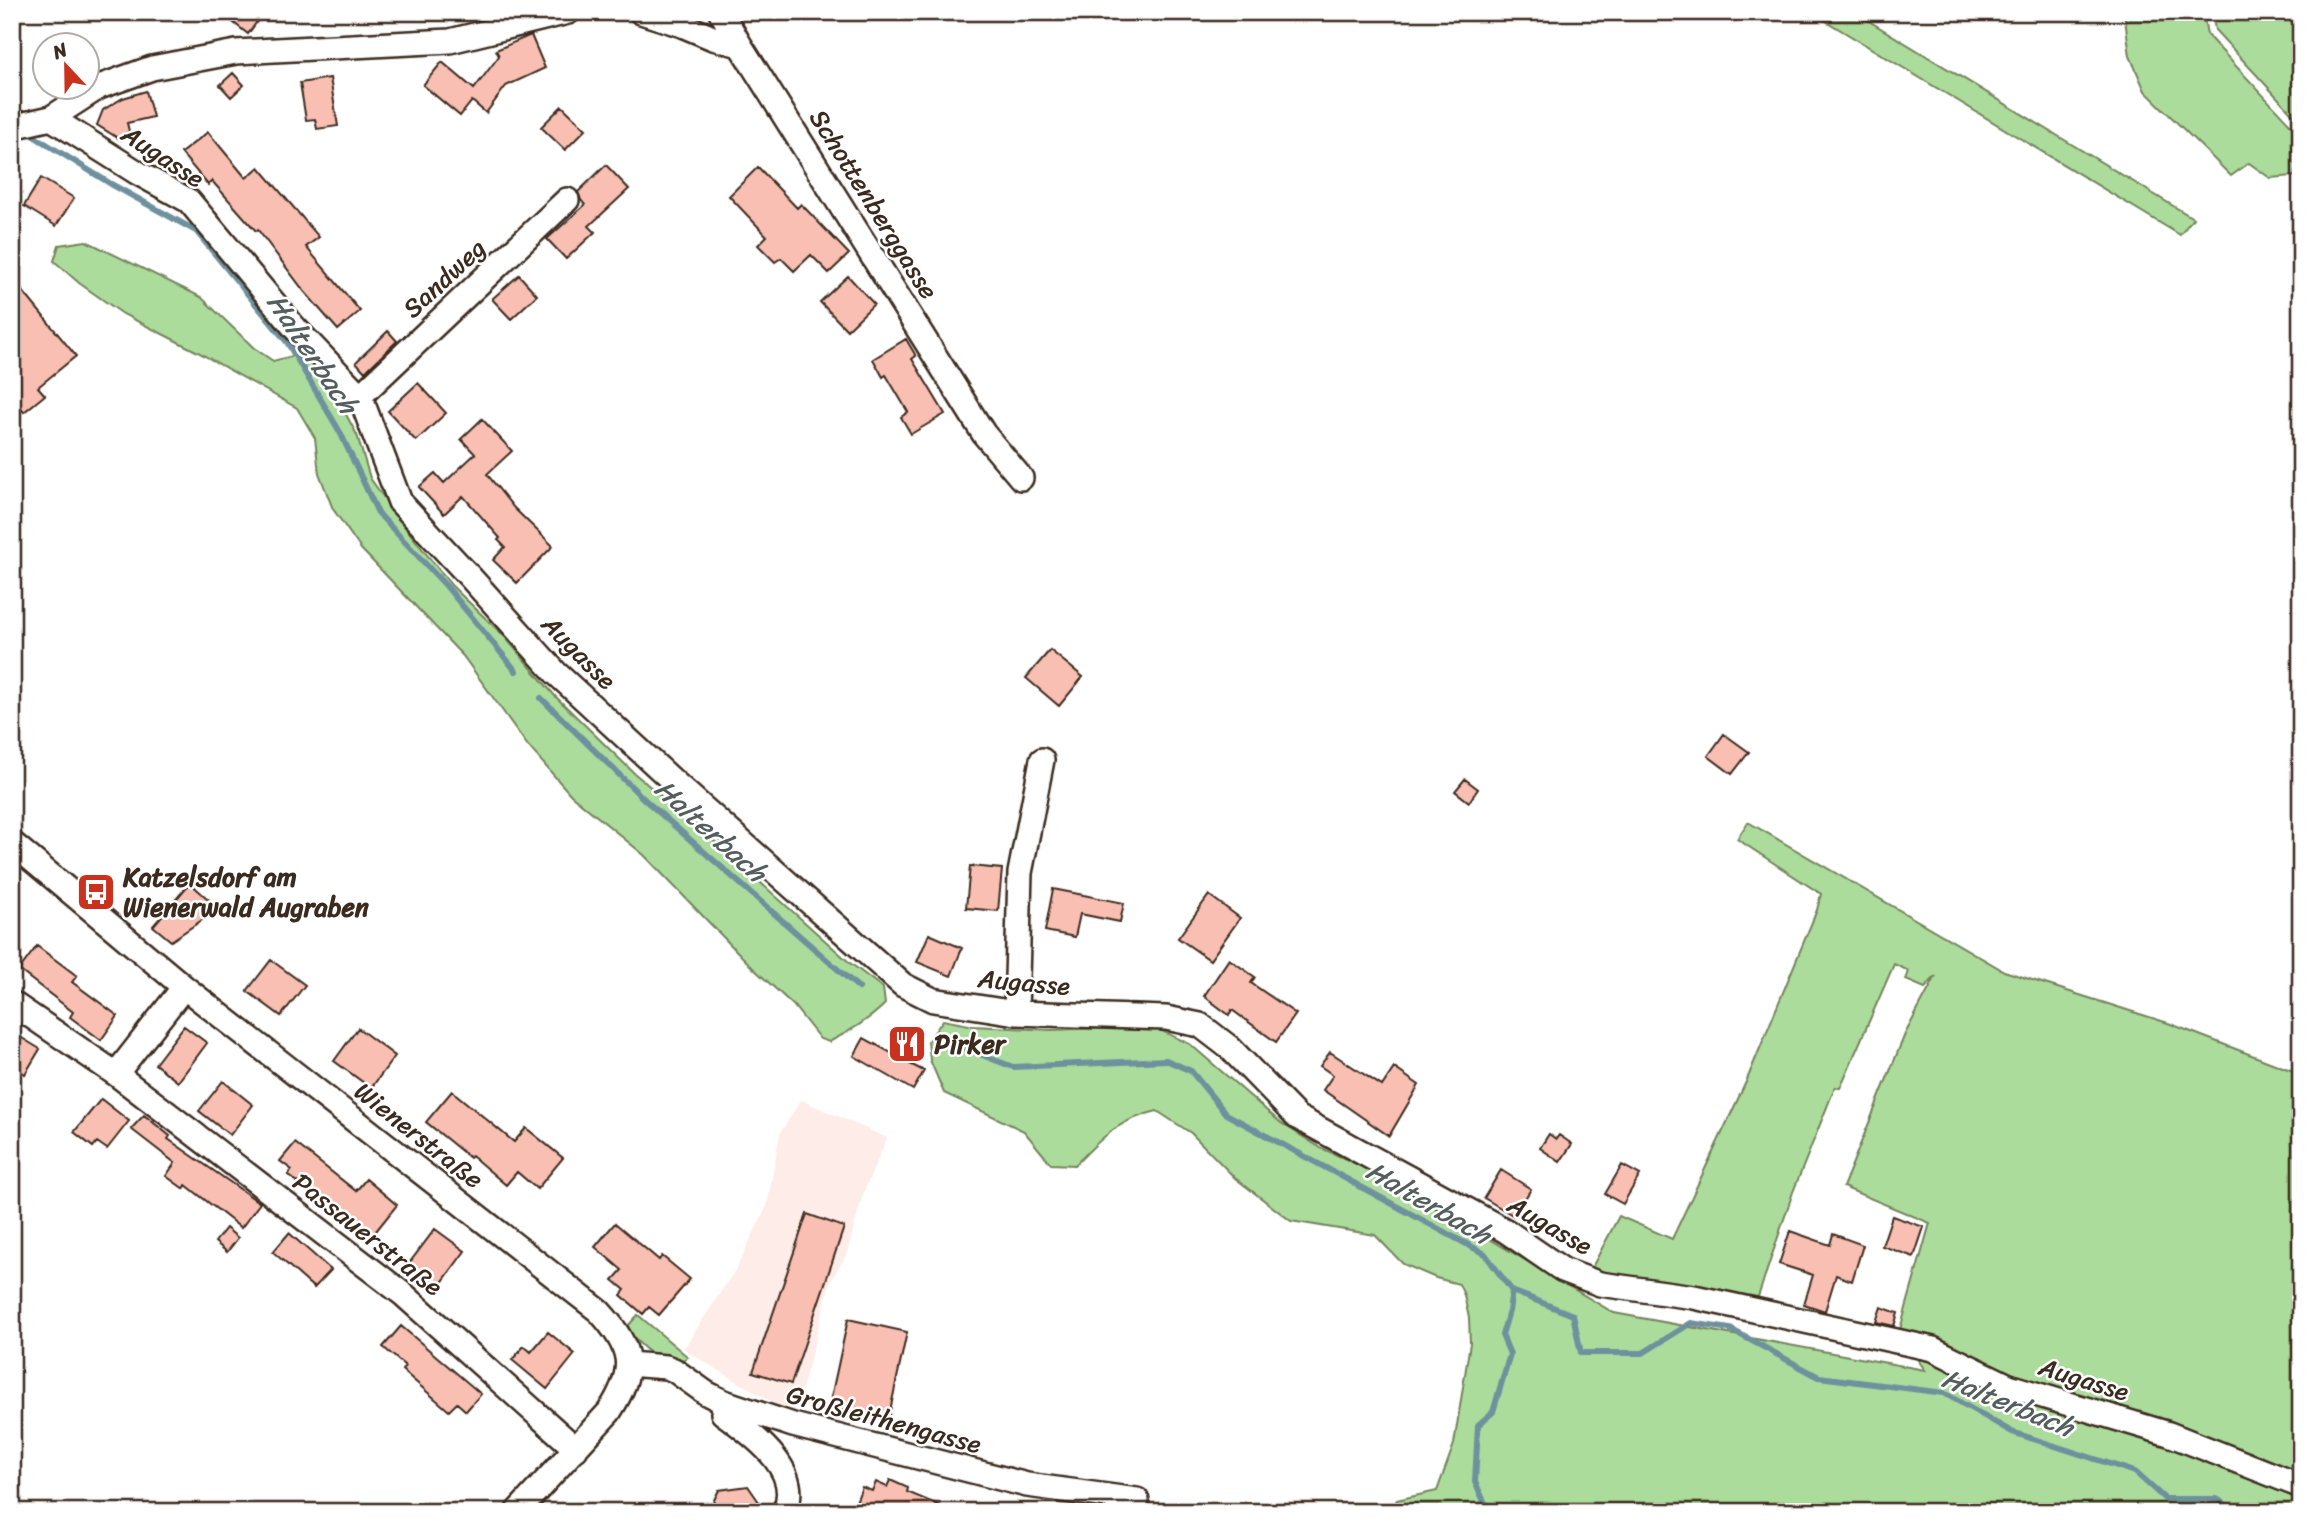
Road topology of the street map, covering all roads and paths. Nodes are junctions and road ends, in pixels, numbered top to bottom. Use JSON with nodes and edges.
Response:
{"nodes":[{"id":1,"x":568,"y":12,"type":"edge"},
{"id":2,"x":641,"y":12,"type":"edge"},
{"id":3,"x":721,"y":12,"type":"edge"},
{"id":4,"x":740,"y":44,"type":"junction"},
{"id":5,"x":44,"y":119,"type":"junction"},
{"id":6,"x":12,"y":127,"type":"edge"},
{"id":7,"x":567,"y":200,"type":"dead end"},
{"id":8,"x":360,"y":396,"type":"junction"},
{"id":9,"x":1021,"y":478,"type":"dead end"},
{"id":10,"x":1042,"y":760,"type":"dead end"},
{"id":11,"x":12,"y":843,"type":"edge"},
{"id":12,"x":184,"y":987,"type":"junction"},
{"id":13,"x":12,"y":1003,"type":"edge"},
{"id":14,"x":1016,"y":1013,"type":"junction"},
{"id":15,"x":116,"y":1074,"type":"junction"},
{"id":16,"x":628,"y":1364,"type":"junction"},
{"id":17,"x":724,"y":1402,"type":"junction"},
{"id":18,"x":576,"y":1448,"type":"junction"},
{"id":19,"x":2301,"y":1486,"type":"edge"},
{"id":20,"x":1137,"y":1500,"type":"dead end"},
{"id":21,"x":517,"y":1512,"type":"edge"},
{"id":22,"x":784,"y":1512,"type":"edge"}],
"edges":[{"from":1,"to":5,"type":"street"},
{"from":2,"to":4,"type":"street"},
{"from":3,"to":4,"type":"street","name":"Schottenberggasse"},
{"from":4,"to":9,"type":"street","name":"Schottenberggasse"},
{"from":5,"to":6,"type":"street"},
{"from":5,"to":8,"type":"street","name":"Augasse"},
{"from":7,"to":8,"type":"street","name":"Sandweg"},
{"from":8,"to":14,"type":"street","name":"Augasse"},
{"from":10,"to":14,"type":"street"},
{"from":11,"to":12,"type":"street","name":"Wienerstraße"},
{"from":12,"to":15,"type":"street"},
{"from":12,"to":16,"type":"street","name":"Wienerstraße"},
{"from":13,"to":15,"type":"street","name":"Passauerstraße"},
{"from":14,"to":19,"type":"street","name":"Augasse"},
{"from":15,"to":18,"type":"street","name":"Passauerstraße"},
{"from":16,"to":17,"type":"street","name":"Großleithengasse"},
{"from":16,"to":18,"type":"street"},
{"from":17,"to":20,"type":"street","name":"Großleithengasse"},
{"from":17,"to":22,"type":"street"},
{"from":18,"to":21,"type":"street"}]}
